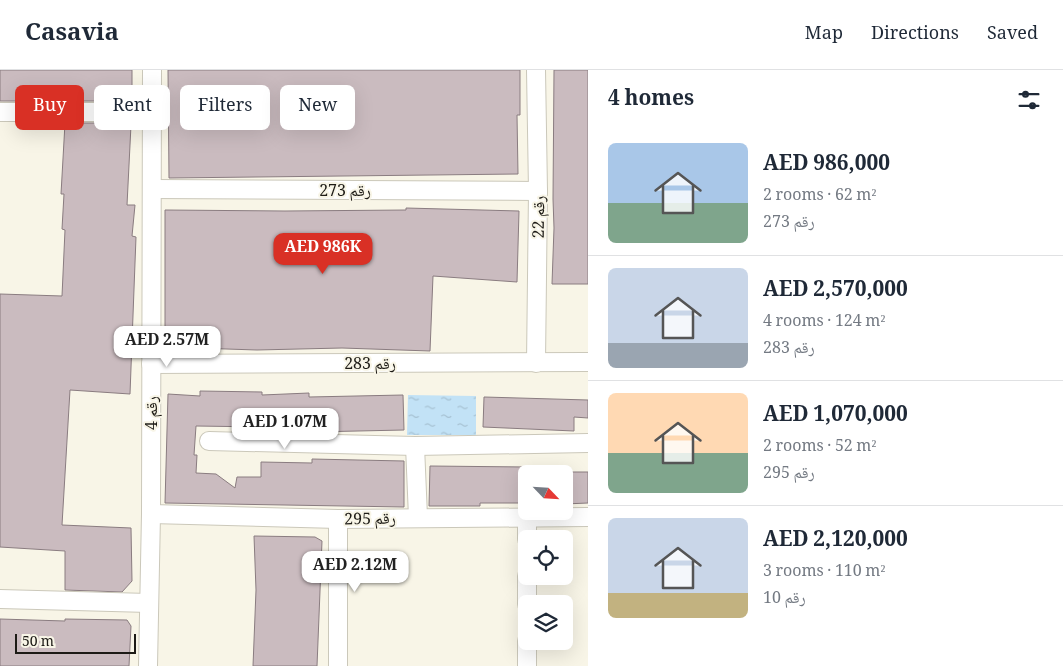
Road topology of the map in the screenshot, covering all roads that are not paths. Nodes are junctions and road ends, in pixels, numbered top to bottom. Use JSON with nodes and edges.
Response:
{"nodes":[{"id":1,"x":152,"y":70,"type":"edge"},
{"id":2,"x":536,"y":70,"type":"edge"},
{"id":3,"x":152,"y":85,"type":"edge"},
{"id":4,"x":0,"y":112,"type":"edge"},
{"id":5,"x":94,"y":112,"type":"edge"},
{"id":6,"x":152,"y":130,"type":"edge"},
{"id":7,"x":152,"y":189,"type":"junction"},
{"id":8,"x":538,"y":191,"type":"junction"},
{"id":9,"x":588,"y":362,"type":"edge"},
{"id":10,"x":536,"y":363,"type":"junction"},
{"id":11,"x":151,"y":364,"type":"junction"},
{"id":12,"x":209,"y":441,"type":"dead end"},
{"id":13,"x":588,"y":443,"type":"edge"},
{"id":14,"x":415,"y":446,"type":"junction"},
{"id":15,"x":151,"y":514,"type":"junction"},
{"id":16,"x":418,"y":517,"type":"junction"},
{"id":17,"x":588,"y":517,"type":"edge"},
{"id":18,"x":573,"y":518,"type":"edge"},
{"id":19,"x":338,"y":519,"type":"junction"},
{"id":20,"x":518,"y":520,"type":"edge"},
{"id":21,"x":527,"y":520,"type":"edge"},
{"id":22,"x":527,"y":530,"type":"edge"},
{"id":23,"x":0,"y":599,"type":"edge"},
{"id":24,"x":149,"y":603,"type":"junction"},
{"id":25,"x":527,"y":650,"type":"edge"},
{"id":26,"x":148,"y":666,"type":"edge"},
{"id":27,"x":338,"y":666,"type":"edge"},
{"id":28,"x":527,"y":666,"type":"edge"}],
"edges":[{"from":1,"to":3,"type":"street","name":"رقم 4"},
{"from":2,"to":8,"type":"street","name":"رقم 22"},
{"from":4,"to":5,"type":"street"},
{"from":6,"to":7,"type":"street","name":"رقم 4"},
{"from":7,"to":8,"type":"street","name":"رقم 273"},
{"from":7,"to":11,"type":"street","name":"رقم 4"},
{"from":8,"to":10,"type":"street","name":"رقم 22"},
{"from":9,"to":10,"type":"street","name":"رقم 283"},
{"from":10,"to":11,"type":"street","name":"رقم 283"},
{"from":11,"to":15,"type":"street","name":"رقم 4"},
{"from":12,"to":14,"type":"street"},
{"from":13,"to":14,"type":"street"},
{"from":14,"to":16,"type":"street"},
{"from":15,"to":19,"type":"street","name":"رقم 295"},
{"from":15,"to":24,"type":"street","name":"رقم 4"},
{"from":16,"to":19,"type":"street","name":"رقم 295"},
{"from":16,"to":20,"type":"street","name":"رقم 295"},
{"from":17,"to":18,"type":"street","name":"رقم 295"},
{"from":19,"to":27,"type":"street"},
{"from":21,"to":22,"type":"street"},
{"from":23,"to":24,"type":"street"},
{"from":24,"to":26,"type":"street","name":"رقم 4"},
{"from":25,"to":28,"type":"street"}]}
